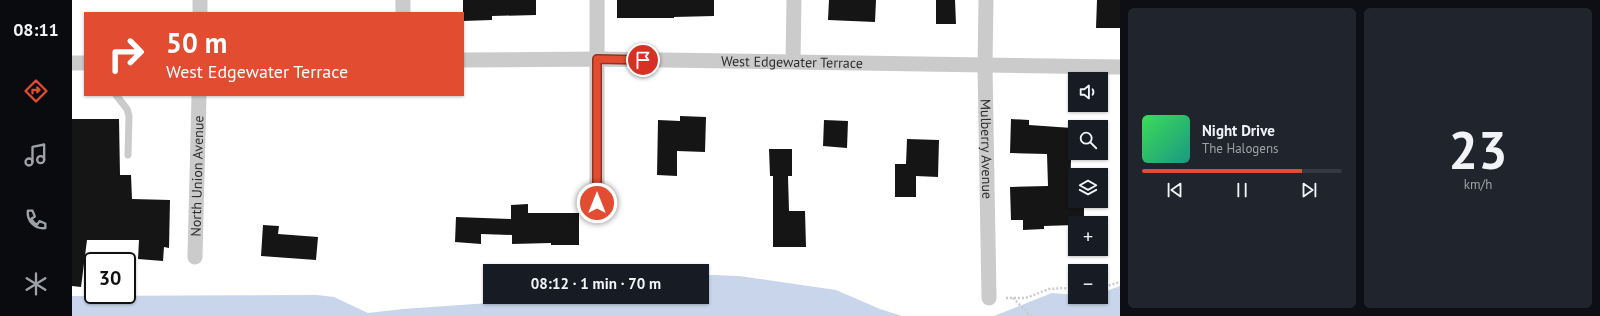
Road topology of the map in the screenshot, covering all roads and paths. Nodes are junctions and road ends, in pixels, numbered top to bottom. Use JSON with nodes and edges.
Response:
{"nodes":[{"id":1,"x":200,"y":0,"type":"edge"},
{"id":2,"x":404,"y":0,"type":"edge"},
{"id":3,"x":597,"y":0,"type":"edge"},
{"id":4,"x":794,"y":0,"type":"edge"},
{"id":5,"x":986,"y":0,"type":"edge"},
{"id":6,"x":200,"y":12,"type":"edge"},
{"id":7,"x":403,"y":12,"type":"edge"},
{"id":8,"x":597,"y":59,"type":"junction"},
{"id":9,"x":464,"y":60,"type":"edge"},
{"id":10,"x":793,"y":61,"type":"junction"},
{"id":11,"x":84,"y":63,"type":"edge"},
{"id":12,"x":72,"y":64,"type":"edge"},
{"id":13,"x":985,"y":66,"type":"junction"},
{"id":14,"x":1120,"y":67,"type":"edge"},
{"id":15,"x":117,"y":96,"type":"edge"},
{"id":16,"x":199,"y":96,"type":"edge"},
{"id":17,"x":128,"y":155,"type":"dead end"},
{"id":18,"x":597,"y":203,"type":"dead end"},
{"id":19,"x":195,"y":257,"type":"dead end"},
{"id":20,"x":1120,"y":282,"type":"edge"},
{"id":21,"x":1108,"y":286,"type":"edge"},
{"id":22,"x":1068,"y":289,"type":"edge"},
{"id":23,"x":989,"y":298,"type":"dead end"},
{"id":24,"x":1031,"y":316,"type":"edge"}],
"edges":[{"from":1,"to":6,"type":"street"},
{"from":2,"to":7,"type":"street"},
{"from":3,"to":8,"type":"street"},
{"from":4,"to":10,"type":"street"},
{"from":5,"to":13,"type":"street","name":"Mulberry Avenue"},
{"from":8,"to":9,"type":"street","name":"West Edgewater Terrace"},
{"from":8,"to":10,"type":"street","name":"West Edgewater Terrace"},
{"from":8,"to":18,"type":"street"},
{"from":10,"to":13,"type":"street","name":"West Edgewater Terrace"},
{"from":11,"to":12,"type":"street"},
{"from":13,"to":14,"type":"street","name":"West Edgewater Terrace"},
{"from":13,"to":23,"type":"street","name":"Mulberry Avenue"},
{"from":15,"to":17,"type":"lane"},
{"from":16,"to":19,"type":"street","name":"North Union Avenue"},
{"from":20,"to":21,"type":"path"},
{"from":22,"to":24,"type":"path"}]}
